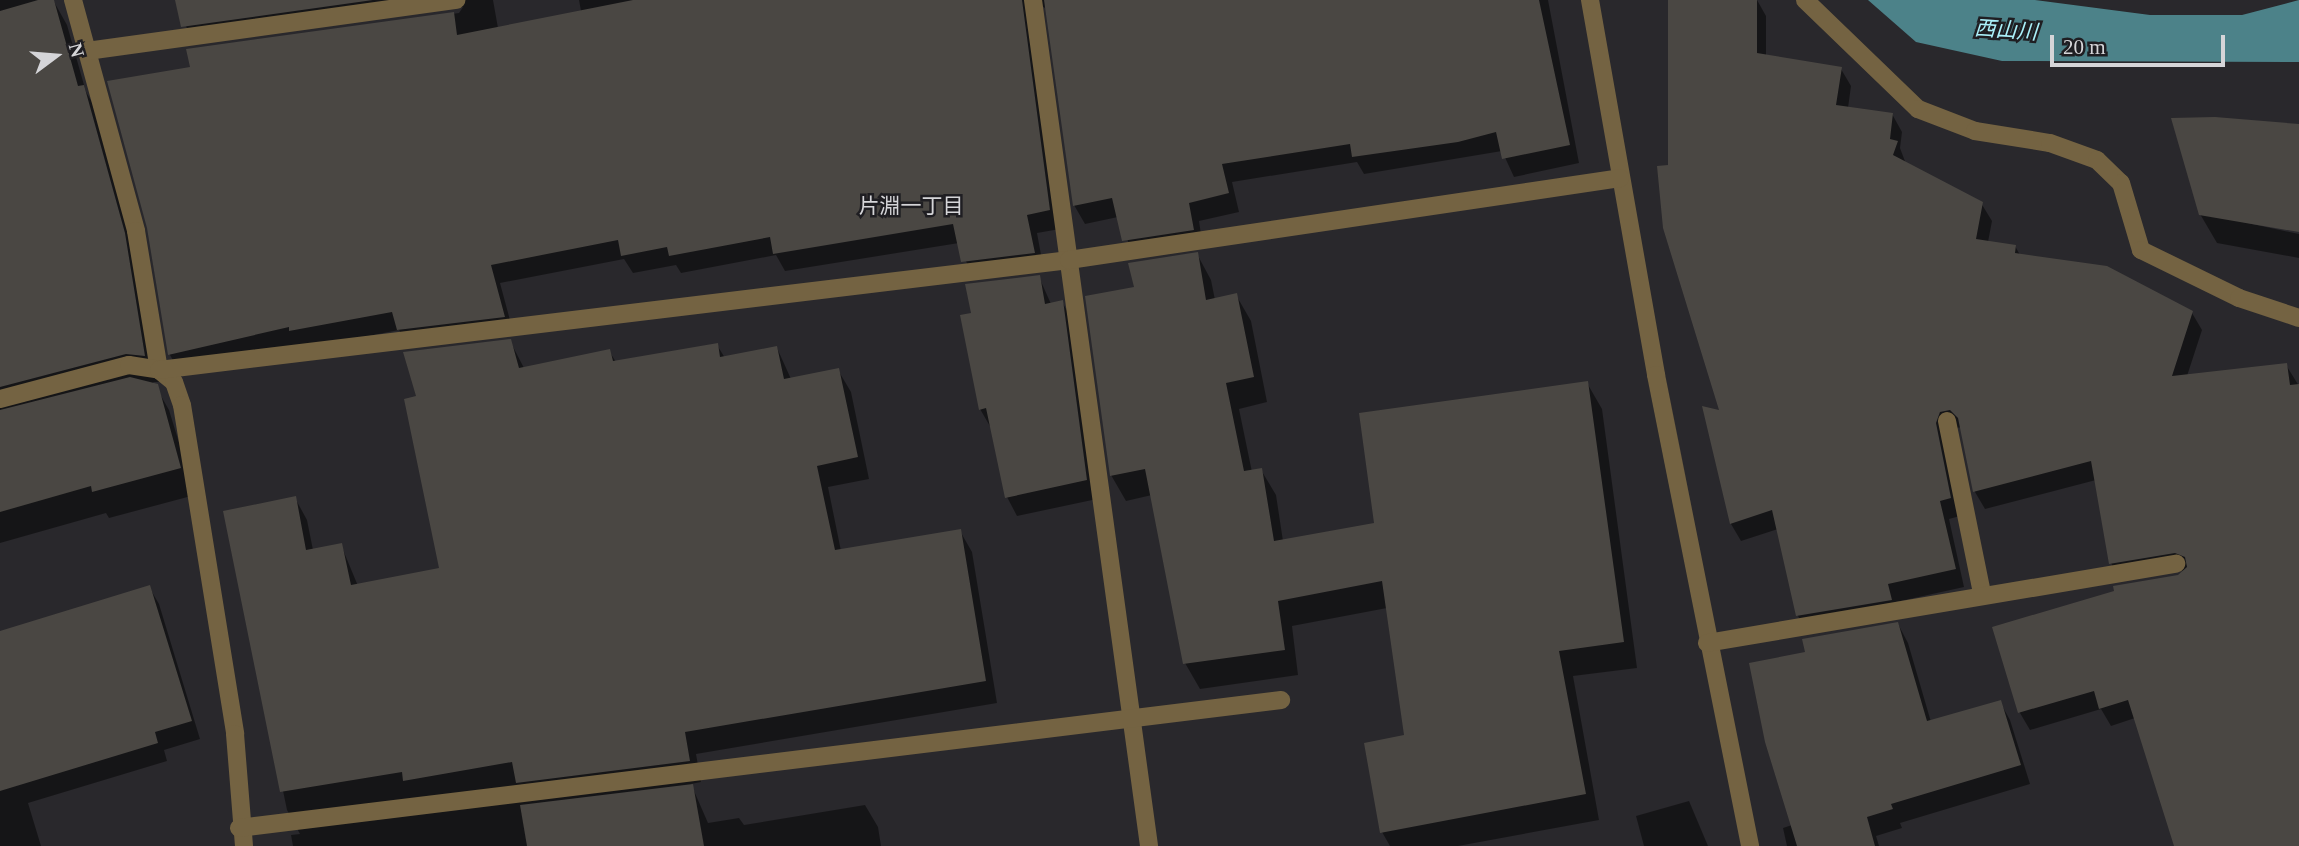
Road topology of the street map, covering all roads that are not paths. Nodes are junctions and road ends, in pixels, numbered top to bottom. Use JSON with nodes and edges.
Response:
{"nodes":[{"id":1,"x":73,"y":0,"type":"edge"},
{"id":2,"x":456,"y":0,"type":"edge"},
{"id":3,"x":1032,"y":0,"type":"edge"},
{"id":4,"x":1590,"y":0,"type":"edge"},
{"id":5,"x":1805,"y":0,"type":"edge"},
{"id":6,"x":88,"y":51,"type":"junction"},
{"id":7,"x":1620,"y":178,"type":"junction"},
{"id":8,"x":1069,"y":260,"type":"junction"},
{"id":9,"x":2299,"y":317,"type":"edge"},
{"id":10,"x":159,"y":370,"type":"junction"},
{"id":11,"x":0,"y":399,"type":"edge"},
{"id":12,"x":1947,"y":421,"type":"dead end"},
{"id":13,"x":2176,"y":564,"type":"dead end"},
{"id":14,"x":1982,"y":593,"type":"junction"},
{"id":15,"x":1707,"y":643,"type":"junction"},
{"id":16,"x":1281,"y":700,"type":"dead end"},
{"id":17,"x":1131,"y":719,"type":"junction"},
{"id":18,"x":241,"y":837,"type":"edge"},
{"id":19,"x":1149,"y":846,"type":"edge"},
{"id":20,"x":1750,"y":846,"type":"edge"}],
"edges":[{"from":1,"to":6,"type":"street"},
{"from":2,"to":6,"type":"street"},
{"from":3,"to":8,"type":"street"},
{"from":4,"to":7,"type":"street"},
{"from":5,"to":9,"type":"street"},
{"from":6,"to":10,"type":"street"},
{"from":7,"to":8,"type":"street"},
{"from":7,"to":15,"type":"street"},
{"from":8,"to":10,"type":"street"},
{"from":8,"to":17,"type":"street"},
{"from":10,"to":11,"type":"street"},
{"from":10,"to":18,"type":"street"},
{"from":12,"to":14,"type":"street"},
{"from":13,"to":14,"type":"street"},
{"from":14,"to":15,"type":"street"},
{"from":15,"to":20,"type":"street"},
{"from":16,"to":17,"type":"street"},
{"from":17,"to":18,"type":"street"},
{"from":17,"to":19,"type":"street"}]}
